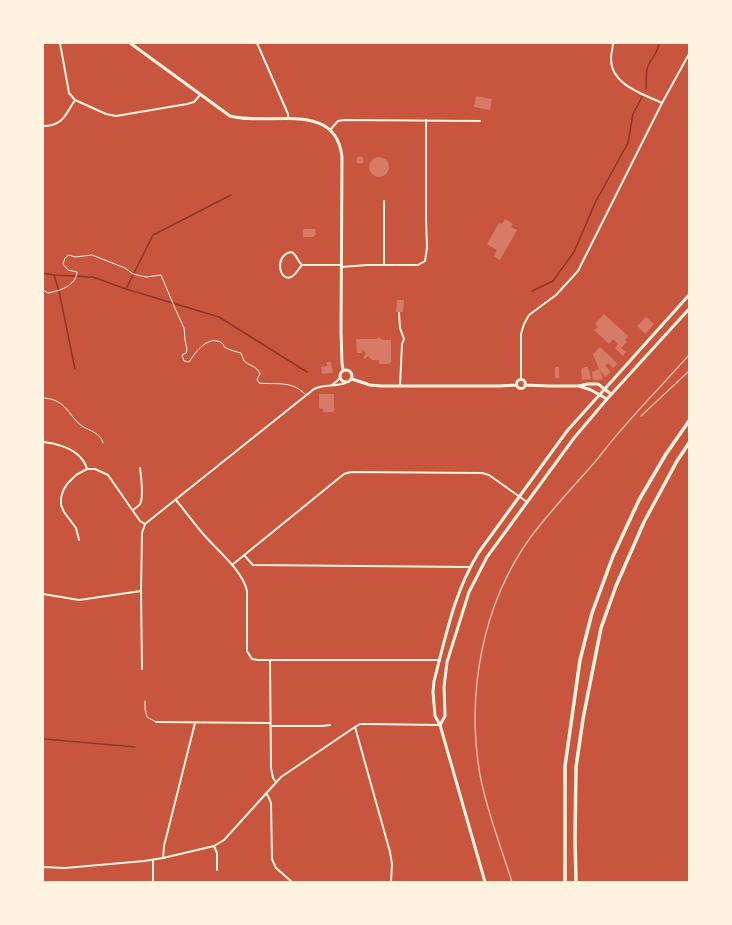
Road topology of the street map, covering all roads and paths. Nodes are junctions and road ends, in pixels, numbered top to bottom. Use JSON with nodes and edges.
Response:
{"nodes":[{"id":1,"x":60,"y":43,"type":"edge"},
{"id":2,"x":130,"y":43,"type":"edge"},
{"id":3,"x":258,"y":43,"type":"edge"},
{"id":4,"x":613,"y":43,"type":"edge"},
{"id":5,"x":689,"y":54,"type":"edge"},
{"id":6,"x":200,"y":95,"type":"junction"},
{"id":7,"x":75,"y":100,"type":"junction"},
{"id":8,"x":662,"y":103,"type":"junction"},
{"id":9,"x":288,"y":119,"type":"junction"},
{"id":10,"x":426,"y":120,"type":"junction"},
{"id":11,"x":480,"y":120,"type":"dead end"},
{"id":12,"x":43,"y":126,"type":"edge"},
{"id":13,"x":330,"y":130,"type":"junction"},
{"id":14,"x":384,"y":201,"type":"dead end"},
{"id":15,"x":384,"y":264,"type":"junction"},
{"id":16,"x":302,"y":265,"type":"junction"},
{"id":17,"x":341,"y":266,"type":"junction"},
{"id":18,"x":43,"y":290,"type":"edge"},
{"id":19,"x":689,"y":295,"type":"edge"},
{"id":20,"x":689,"y":309,"type":"edge"},
{"id":21,"x":399,"y":313,"type":"dead end"},
{"id":22,"x":343,"y":370,"type":"junction"},
{"id":23,"x":340,"y":378,"type":"junction"},
{"id":24,"x":352,"y":379,"type":"junction"},
{"id":25,"x":521,"y":379,"type":"junction"},
{"id":26,"x":345,"y":383,"type":"junction"},
{"id":27,"x":516,"y":384,"type":"junction"},
{"id":28,"x":525,"y":384,"type":"junction"},
{"id":29,"x":330,"y":385,"type":"junction"},
{"id":30,"x":400,"y":386,"type":"junction"},
{"id":31,"x":579,"y":386,"type":"junction"},
{"id":32,"x":604,"y":388,"type":"junction"},
{"id":33,"x":302,"y":391,"type":"dead end"},
{"id":34,"x":599,"y":394,"type":"junction"},
{"id":35,"x":611,"y":394,"type":"junction"},
{"id":36,"x":43,"y":398,"type":"edge"},
{"id":37,"x":607,"y":399,"type":"junction"},
{"id":38,"x":689,"y":421,"type":"edge"},
{"id":39,"x":43,"y":442,"type":"edge"},
{"id":40,"x":103,"y":443,"type":"dead end"},
{"id":41,"x":689,"y":443,"type":"edge"},
{"id":42,"x":140,"y":468,"type":"dead end"},
{"id":43,"x":87,"y":470,"type":"junction"},
{"id":44,"x":519,"y":496,"type":"junction"},
{"id":45,"x":176,"y":500,"type":"junction"},
{"id":46,"x":527,"y":502,"type":"junction"},
{"id":47,"x":133,"y":510,"type":"junction"},
{"id":48,"x":145,"y":524,"type":"junction"},
{"id":49,"x":79,"y":540,"type":"dead end"},
{"id":50,"x":244,"y":555,"type":"junction"},
{"id":51,"x":232,"y":565,"type":"junction"},
{"id":52,"x":469,"y":567,"type":"junction"},
{"id":53,"x":141,"y":591,"type":"junction"},
{"id":54,"x":43,"y":594,"type":"edge"},
{"id":55,"x":270,"y":660,"type":"junction"},
{"id":56,"x":439,"y":661,"type":"junction"},
{"id":57,"x":142,"y":669,"type":"dead end"},
{"id":58,"x":145,"y":701,"type":"dead end"},
{"id":59,"x":156,"y":722,"type":"joint"},
{"id":60,"x":195,"y":723,"type":"junction"},
{"id":61,"x":270,"y":725,"type":"junction"},
{"id":62,"x":330,"y":725,"type":"dead end"},
{"id":63,"x":440,"y":725,"type":"junction"},
{"id":64,"x":355,"y":727,"type":"junction"},
{"id":65,"x":276,"y":782,"type":"junction"},
{"id":66,"x":266,"y":793,"type":"junction"},
{"id":67,"x":214,"y":846,"type":"junction"},
{"id":68,"x":163,"y":858,"type":"junction"},
{"id":69,"x":153,"y":860,"type":"junction"},
{"id":70,"x":43,"y":867,"type":"edge"},
{"id":71,"x":218,"y":870,"type":"dead end"},
{"id":72,"x":153,"y":882,"type":"edge"},
{"id":73,"x":292,"y":882,"type":"edge"},
{"id":74,"x":391,"y":882,"type":"edge"},
{"id":75,"x":485,"y":882,"type":"edge"},
{"id":76,"x":565,"y":882,"type":"edge"},
{"id":77,"x":576,"y":882,"type":"edge"}],
"edges":[{"from":1,"to":7,"type":"street"},
{"from":2,"to":6,"type":"main road"},
{"from":3,"to":9,"type":"street"},
{"from":4,"to":8,"type":"street"},
{"from":5,"to":8,"type":"street"},
{"from":6,"to":7,"type":"street"},
{"from":6,"to":9,"type":"main road"},
{"from":7,"to":12,"type":"street"},
{"from":8,"to":25,"type":"street"},
{"from":9,"to":13,"type":"main road"},
{"from":10,"to":11,"type":"street"},
{"from":10,"to":13,"type":"street"},
{"from":10,"to":15,"type":"street"},
{"from":13,"to":17,"type":"main road"},
{"from":14,"to":15,"type":"street"},
{"from":15,"to":17,"type":"street"},
{"from":16,"to":16,"type":"street"},
{"from":16,"to":17,"type":"street"},
{"from":17,"to":22,"type":"main road"},
{"from":18,"to":33,"type":"path"},
{"from":19,"to":32,"type":"main road"},
{"from":20,"to":35,"type":"main road"},
{"from":21,"to":30,"type":"street"},
{"from":22,"to":23,"type":"main road"},
{"from":22,"to":24,"type":"main road"},
{"from":23,"to":26,"type":"main road"},
{"from":23,"to":29,"type":"street"},
{"from":24,"to":26,"type":"main road"},
{"from":24,"to":30,"type":"main road"},
{"from":25,"to":27,"type":"main road"},
{"from":25,"to":28,"type":"main road"},
{"from":26,"to":29,"type":"street"},
{"from":27,"to":28,"type":"main road"},
{"from":27,"to":30,"type":"main road"},
{"from":28,"to":31,"type":"main road"},
{"from":29,"to":45,"type":"street"},
{"from":31,"to":32,"type":"main road"},
{"from":31,"to":34,"type":"main road"},
{"from":32,"to":34,"type":"main road"},
{"from":32,"to":35,"type":"main road"},
{"from":34,"to":37,"type":"main road"},
{"from":34,"to":44,"type":"main road"},
{"from":35,"to":37,"type":"main road"},
{"from":36,"to":40,"type":"path"},
{"from":37,"to":46,"type":"main road"},
{"from":38,"to":76,"type":"highway"},
{"from":39,"to":43,"type":"street"},
{"from":41,"to":77,"type":"highway"},
{"from":42,"to":47,"type":"street"},
{"from":43,"to":47,"type":"street"},
{"from":43,"to":49,"type":"street"},
{"from":44,"to":46,"type":"street"},
{"from":44,"to":50,"type":"street"},
{"from":44,"to":52,"type":"main road"},
{"from":45,"to":48,"type":"street"},
{"from":45,"to":51,"type":"street"},
{"from":46,"to":63,"type":"main road"},
{"from":47,"to":48,"type":"street"},
{"from":48,"to":53,"type":"street"},
{"from":50,"to":51,"type":"street"},
{"from":50,"to":52,"type":"street"},
{"from":51,"to":55,"type":"street"},
{"from":52,"to":56,"type":"main road"},
{"from":53,"to":54,"type":"street"},
{"from":53,"to":57,"type":"street"},
{"from":55,"to":56,"type":"street"},
{"from":55,"to":61,"type":"street"},
{"from":56,"to":63,"type":"main road"},
{"from":58,"to":59,"type":"lane"},
{"from":59,"to":60,"type":"street"},
{"from":60,"to":61,"type":"street"},
{"from":60,"to":68,"type":"street"},
{"from":61,"to":62,"type":"street"},
{"from":61,"to":65,"type":"street"},
{"from":63,"to":64,"type":"street"},
{"from":63,"to":75,"type":"main road"},
{"from":64,"to":65,"type":"street"},
{"from":64,"to":74,"type":"street"},
{"from":65,"to":66,"type":"street"},
{"from":66,"to":67,"type":"street"},
{"from":66,"to":73,"type":"street"},
{"from":67,"to":68,"type":"street"},
{"from":67,"to":71,"type":"street"},
{"from":68,"to":69,"type":"street"},
{"from":69,"to":70,"type":"street"},
{"from":69,"to":72,"type":"street"}]}
